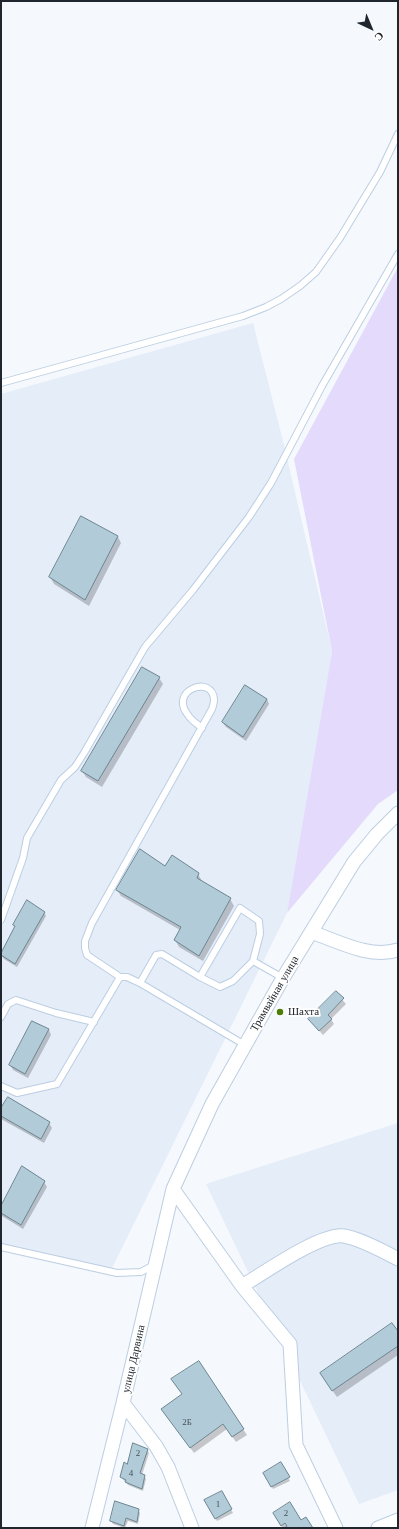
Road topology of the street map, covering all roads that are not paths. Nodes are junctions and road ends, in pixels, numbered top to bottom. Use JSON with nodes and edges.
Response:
{"nodes":[{"id":1,"x":398,"y":134,"type":"edge"},
{"id":2,"x":398,"y":254,"type":"edge"},
{"id":3,"x":1,"y":383,"type":"edge"},
{"id":4,"x":202,"y":728,"type":"junction"},
{"id":5,"x":398,"y":813,"type":"edge"},
{"id":6,"x":1,"y":920,"type":"edge"},
{"id":7,"x":311,"y":932,"type":"junction"},
{"id":8,"x":397,"y":952,"type":"edge"},
{"id":9,"x":253,"y":961,"type":"junction"},
{"id":10,"x":120,"y":977,"type":"junction"},
{"id":11,"x":200,"y":977,"type":"junction"},
{"id":12,"x":283,"y":978,"type":"junction"},
{"id":13,"x":140,"y":983,"type":"junction"},
{"id":14,"x":1,"y":1017,"type":"edge"},
{"id":15,"x":94,"y":1022,"type":"junction"},
{"id":16,"x":245,"y":1045,"type":"junction"},
{"id":17,"x":1,"y":1086,"type":"edge"},
{"id":18,"x":173,"y":1189,"type":"junction"},
{"id":19,"x":1,"y":1248,"type":"edge"},
{"id":20,"x":398,"y":1259,"type":"edge"},
{"id":21,"x":156,"y":1264,"type":"junction"},
{"id":22,"x":242,"y":1286,"type":"junction"},
{"id":23,"x":123,"y":1403,"type":"junction"},
{"id":24,"x":398,"y":1520,"type":"edge"},
{"id":25,"x":92,"y":1528,"type":"edge"},
{"id":26,"x":192,"y":1528,"type":"edge"},
{"id":27,"x":336,"y":1528,"type":"edge"},
{"id":28,"x":378,"y":1528,"type":"edge"}],
"edges":[{"from":1,"to":3,"type":"lane"},
{"from":2,"to":6,"type":"lane"},
{"from":4,"to":4,"type":"lane"},
{"from":4,"to":10,"type":"lane"},
{"from":5,"to":7,"type":"street","name":"Трамвайная улица"},
{"from":7,"to":8,"type":"street"},
{"from":7,"to":12,"type":"street","name":"Трамвайная улица"},
{"from":9,"to":11,"type":"lane"},
{"from":9,"to":11,"type":"lane"},
{"from":9,"to":12,"type":"lane"},
{"from":10,"to":13,"type":"lane"},
{"from":10,"to":15,"type":"lane"},
{"from":11,"to":13,"type":"lane"},
{"from":12,"to":16,"type":"street","name":"Трамвайная улица"},
{"from":13,"to":16,"type":"lane"},
{"from":14,"to":15,"type":"lane"},
{"from":15,"to":17,"type":"lane"},
{"from":16,"to":18,"type":"street","name":"Трамвайная улица"},
{"from":18,"to":21,"type":"street","name":"улица Дарвина"},
{"from":18,"to":22,"type":"street"},
{"from":19,"to":21,"type":"lane"},
{"from":20,"to":22,"type":"street"},
{"from":21,"to":23,"type":"street","name":"улица Дарвина"},
{"from":22,"to":27,"type":"street"},
{"from":23,"to":25,"type":"street","name":"улица Дарвина"},
{"from":23,"to":26,"type":"street"},
{"from":24,"to":28,"type":"street"}]}
